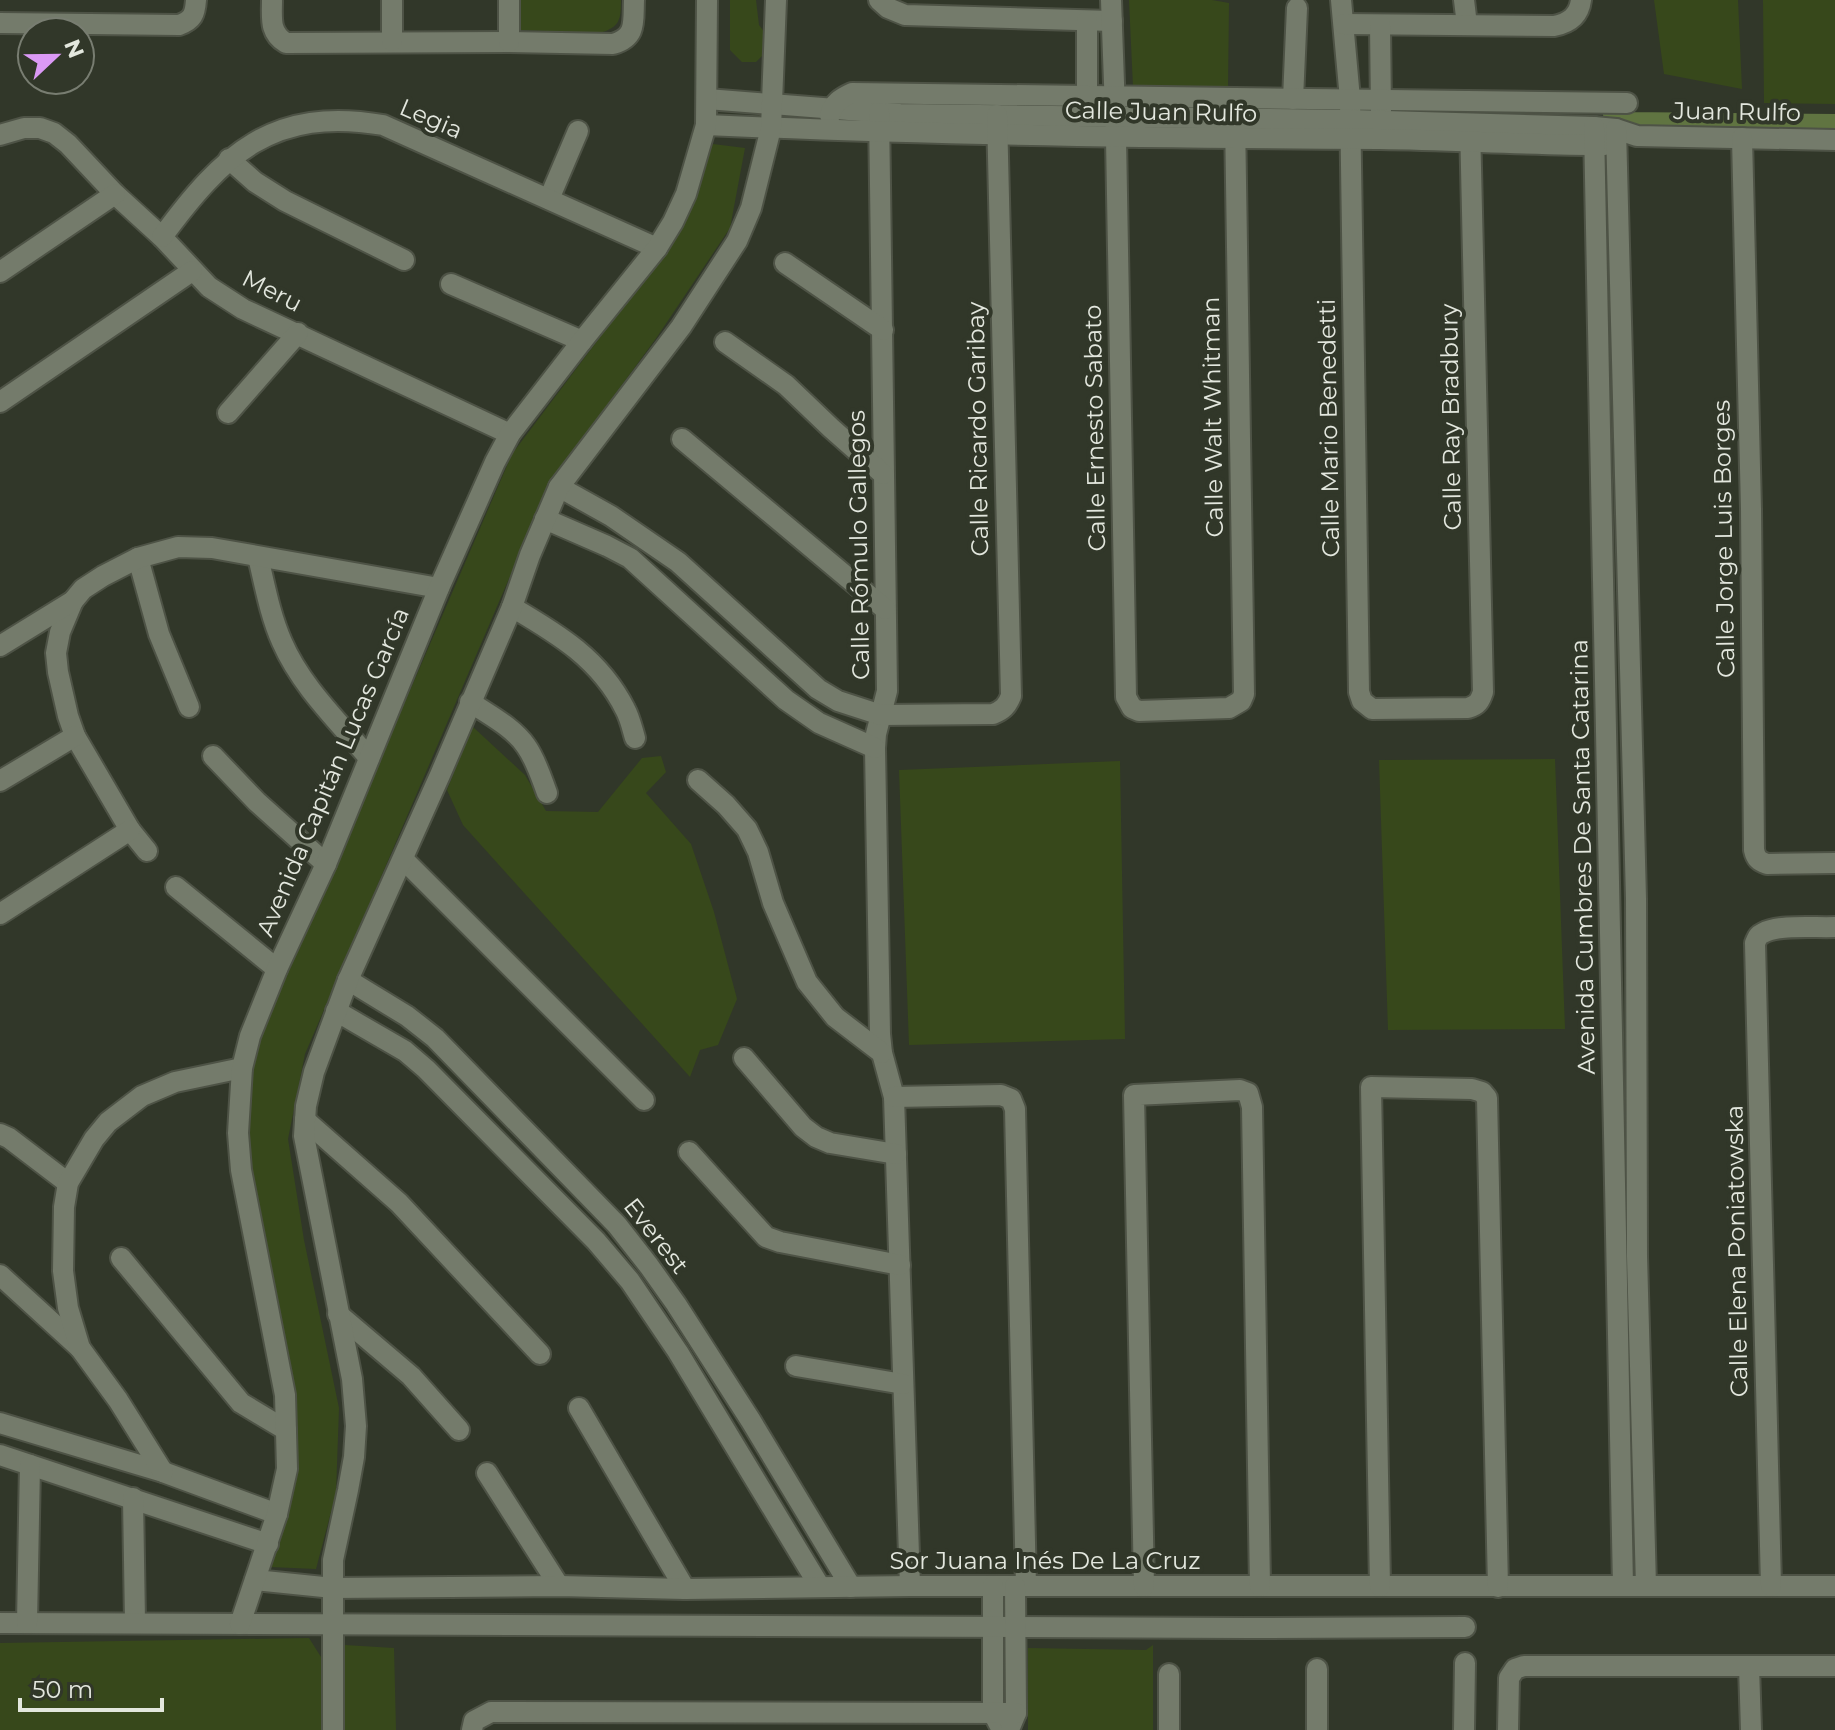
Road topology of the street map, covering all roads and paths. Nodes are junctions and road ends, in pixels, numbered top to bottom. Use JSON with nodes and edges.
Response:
{"nodes":[{"id":1,"x":196,"y":0,"type":"edge"},
{"id":2,"x":272,"y":0,"type":"edge"},
{"id":3,"x":392,"y":0,"type":"edge"},
{"id":4,"x":509,"y":0,"type":"edge"},
{"id":5,"x":634,"y":0,"type":"edge"},
{"id":6,"x":707,"y":0,"type":"edge"},
{"id":7,"x":776,"y":0,"type":"edge"},
{"id":8,"x":879,"y":0,"type":"edge"},
{"id":9,"x":1111,"y":0,"type":"edge"},
{"id":10,"x":1341,"y":0,"type":"edge"},
{"id":11,"x":1464,"y":0,"type":"edge"},
{"id":12,"x":1581,"y":0,"type":"edge"},
{"id":13,"x":1297,"y":8,"type":"dead end"},
{"id":14,"x":980,"y":9,"type":"edge"},
{"id":15,"x":1087,"y":21,"type":"junction"},
{"id":16,"x":1112,"y":21,"type":"junction"},
{"id":17,"x":0,"y":23,"type":"edge"},
{"id":18,"x":1344,"y":24,"type":"junction"},
{"id":19,"x":1380,"y":25,"type":"junction"},
{"id":20,"x":1467,"y":25,"type":"junction"},
{"id":21,"x":392,"y":41,"type":"junction"},
{"id":22,"x":509,"y":42,"type":"junction"},
{"id":23,"x":707,"y":99,"type":"junction"},
{"id":24,"x":1293,"y":99,"type":"junction"},
{"id":25,"x":1627,"y":103,"type":"dead end"},
{"id":26,"x":773,"y":104,"type":"junction"},
{"id":27,"x":1116,"y":106,"type":"junction"},
{"id":28,"x":832,"y":109,"type":"junction"},
{"id":29,"x":1087,"y":117,"type":"junction"},
{"id":30,"x":1350,"y":120,"type":"junction"},
{"id":31,"x":1381,"y":120,"type":"junction"},
{"id":32,"x":880,"y":122,"type":"junction"},
{"id":33,"x":997,"y":124,"type":"junction"},
{"id":34,"x":706,"y":125,"type":"junction"},
{"id":35,"x":771,"y":128,"type":"junction"},
{"id":36,"x":1235,"y":129,"type":"junction"},
{"id":37,"x":578,"y":131,"type":"dead end"},
{"id":38,"x":826,"y":131,"type":"junction"},
{"id":39,"x":1470,"y":132,"type":"junction"},
{"id":40,"x":0,"y":135,"type":"edge"},
{"id":41,"x":1594,"y":136,"type":"junction"},
{"id":42,"x":1616,"y":137,"type":"junction"},
{"id":43,"x":1116,"y":138,"type":"junction"},
{"id":44,"x":1742,"y":138,"type":"junction"},
{"id":45,"x":1835,"y":140,"type":"edge"},
{"id":46,"x":229,"y":159,"type":"junction"},
{"id":47,"x":115,"y":194,"type":"junction"},
{"id":48,"x":549,"y":199,"type":"junction"},
{"id":49,"x":162,"y":237,"type":"junction"},
{"id":50,"x":657,"y":248,"type":"junction"},
{"id":51,"x":404,"y":260,"type":"dead end"},
{"id":52,"x":785,"y":263,"type":"dead end"},
{"id":53,"x":192,"y":271,"type":"junction"},
{"id":54,"x":0,"y":272,"type":"edge"},
{"id":55,"x":451,"y":284,"type":"dead end"},
{"id":56,"x":883,"y":330,"type":"junction"},
{"id":57,"x":298,"y":333,"type":"junction"},
{"id":58,"x":582,"y":341,"type":"junction"},
{"id":59,"x":725,"y":342,"type":"dead end"},
{"id":60,"x":0,"y":402,"type":"edge"},
{"id":61,"x":228,"y":413,"type":"dead end"},
{"id":62,"x":510,"y":434,"type":"junction"},
{"id":63,"x":682,"y":439,"type":"dead end"},
{"id":64,"x":883,"y":474,"type":"junction"},
{"id":65,"x":559,"y":487,"type":"junction"},
{"id":66,"x":545,"y":519,"type":"junction"},
{"id":67,"x":258,"y":557,"type":"junction"},
{"id":68,"x":138,"y":558,"type":"junction"},
{"id":69,"x":439,"y":588,"type":"junction"},
{"id":70,"x":73,"y":601,"type":"junction"},
{"id":71,"x":512,"y":607,"type":"junction"},
{"id":72,"x":885,"y":609,"type":"junction"},
{"id":73,"x":0,"y":646,"type":"edge"},
{"id":74,"x":1483,"y":692,"type":"joint"},
{"id":75,"x":470,"y":702,"type":"junction"},
{"id":76,"x":189,"y":707,"type":"dead end"},
{"id":77,"x":1139,"y":711,"type":"joint"},
{"id":78,"x":881,"y":715,"type":"junction"},
{"id":79,"x":75,"y":736,"type":"junction"},
{"id":80,"x":635,"y":738,"type":"dead end"},
{"id":81,"x":875,"y":748,"type":"junction"},
{"id":82,"x":213,"y":756,"type":"dead end"},
{"id":83,"x":369,"y":758,"type":"junction"},
{"id":84,"x":698,"y":780,"type":"dead end"},
{"id":85,"x":0,"y":781,"type":"edge"},
{"id":86,"x":547,"y":793,"type":"dead end"},
{"id":87,"x":130,"y":830,"type":"junction"},
{"id":88,"x":147,"y":851,"type":"dead end"},
{"id":89,"x":403,"y":859,"type":"junction"},
{"id":90,"x":1835,"y":863,"type":"edge"},
{"id":91,"x":326,"y":864,"type":"junction"},
{"id":92,"x":176,"y":887,"type":"dead end"},
{"id":93,"x":1610,"y":909,"type":"junction"},
{"id":94,"x":1636,"y":909,"type":"junction"},
{"id":95,"x":0,"y":914,"type":"edge"},
{"id":96,"x":1835,"y":927,"type":"edge"},
{"id":97,"x":277,"y":969,"type":"junction"},
{"id":98,"x":348,"y":980,"type":"junction"},
{"id":99,"x":336,"y":1011,"type":"junction"},
{"id":100,"x":882,"y":1053,"type":"junction"},
{"id":101,"x":744,"y":1058,"type":"dead end"},
{"id":102,"x":242,"y":1068,"type":"junction"},
{"id":103,"x":894,"y":1097,"type":"junction"},
{"id":104,"x":644,"y":1100,"type":"dead end"},
{"id":105,"x":305,"y":1120,"type":"junction"},
{"id":106,"x":0,"y":1134,"type":"edge"},
{"id":107,"x":689,"y":1152,"type":"dead end"},
{"id":108,"x":896,"y":1154,"type":"junction"},
{"id":109,"x":68,"y":1183,"type":"junction"},
{"id":110,"x":121,"y":1258,"type":"dead end"},
{"id":111,"x":900,"y":1265,"type":"junction"},
{"id":112,"x":0,"y":1275,"type":"edge"},
{"id":113,"x":338,"y":1314,"type":"junction"},
{"id":114,"x":80,"y":1348,"type":"junction"},
{"id":115,"x":540,"y":1354,"type":"dead end"},
{"id":116,"x":796,"y":1366,"type":"dead end"},
{"id":117,"x":903,"y":1384,"type":"junction"},
{"id":118,"x":579,"y":1408,"type":"dead end"},
{"id":119,"x":0,"y":1423,"type":"edge"},
{"id":120,"x":286,"y":1430,"type":"junction"},
{"id":121,"x":459,"y":1430,"type":"dead end"},
{"id":122,"x":0,"y":1455,"type":"edge"},
{"id":123,"x":30,"y":1465,"type":"junction"},
{"id":124,"x":163,"y":1472,"type":"junction"},
{"id":125,"x":487,"y":1473,"type":"dead end"},
{"id":126,"x":133,"y":1498,"type":"junction"},
{"id":127,"x":277,"y":1514,"type":"junction"},
{"id":128,"x":268,"y":1544,"type":"junction"},
{"id":129,"x":255,"y":1580,"type":"junction"},
{"id":130,"x":559,"y":1586,"type":"junction"},
{"id":131,"x":910,"y":1586,"type":"junction"},
{"id":132,"x":993,"y":1586,"type":"junction"},
{"id":133,"x":1020,"y":1586,"type":"junction"},
{"id":134,"x":1144,"y":1586,"type":"junction"},
{"id":135,"x":1260,"y":1586,"type":"junction"},
{"id":136,"x":1380,"y":1586,"type":"junction"},
{"id":137,"x":1623,"y":1586,"type":"junction"},
{"id":138,"x":1646,"y":1586,"type":"junction"},
{"id":139,"x":1771,"y":1586,"type":"junction"},
{"id":140,"x":1835,"y":1586,"type":"edge"},
{"id":141,"x":820,"y":1587,"type":"junction"},
{"id":142,"x":851,"y":1587,"type":"junction"},
{"id":143,"x":1498,"y":1587,"type":"junction"},
{"id":144,"x":333,"y":1588,"type":"junction"},
{"id":145,"x":685,"y":1589,"type":"junction"},
{"id":146,"x":135,"y":1622,"type":"junction"},
{"id":147,"x":0,"y":1623,"type":"edge"},
{"id":148,"x":27,"y":1623,"type":"junction"},
{"id":149,"x":240,"y":1624,"type":"junction"},
{"id":150,"x":332,"y":1625,"type":"junction"},
{"id":151,"x":993,"y":1627,"type":"junction"},
{"id":152,"x":1015,"y":1627,"type":"junction"},
{"id":153,"x":1465,"y":1627,"type":"dead end"},
{"id":154,"x":1465,"y":1663,"type":"dead end"},
{"id":155,"x":1749,"y":1666,"type":"junction"},
{"id":156,"x":1835,"y":1666,"type":"edge"},
{"id":157,"x":1317,"y":1669,"type":"dead end"},
{"id":158,"x":1169,"y":1674,"type":"dead end"},
{"id":159,"x":606,"y":1721,"type":"edge"},
{"id":160,"x":738,"y":1721,"type":"edge"},
{"id":161,"x":869,"y":1721,"type":"edge"},
{"id":162,"x":998,"y":1721,"type":"edge"},
{"id":163,"x":1013,"y":1721,"type":"edge"},
{"id":164,"x":333,"y":1730,"type":"edge"},
{"id":165,"x":472,"y":1730,"type":"edge"},
{"id":166,"x":1169,"y":1730,"type":"edge"},
{"id":167,"x":1317,"y":1730,"type":"edge"},
{"id":168,"x":1464,"y":1730,"type":"edge"},
{"id":169,"x":1508,"y":1730,"type":"edge"},
{"id":170,"x":1751,"y":1730,"type":"edge"}],
"edges":[{"from":1,"to":17,"type":"street"},
{"from":2,"to":21,"type":"street"},
{"from":3,"to":21,"type":"street"},
{"from":4,"to":22,"type":"street"},
{"from":5,"to":22,"type":"street"},
{"from":6,"to":23,"type":"street","name":"Avenida Capitán Lucas García"},
{"from":7,"to":26,"type":"street"},
{"from":8,"to":14,"type":"street"},
{"from":9,"to":16,"type":"street","name":"Calle Ernesto Sabato"},
{"from":10,"to":18,"type":"street","name":"Calle Mario Benedetti"},
{"from":11,"to":20,"type":"street"},
{"from":12,"to":20,"type":"street"},
{"from":13,"to":24,"type":"street"},
{"from":14,"to":15,"type":"street"},
{"from":15,"to":16,"type":"street"},
{"from":15,"to":29,"type":"street"},
{"from":16,"to":27,"type":"street","name":"Calle Ernesto Sabato"},
{"from":18,"to":19,"type":"street"},
{"from":18,"to":30,"type":"street","name":"Calle Mario Benedetti"},
{"from":19,"to":20,"type":"street"},
{"from":19,"to":31,"type":"street"},
{"from":21,"to":22,"type":"street"},
{"from":23,"to":26,"type":"street","name":"Calle Juan Rulfo"},
{"from":23,"to":34,"type":"street","name":"Avenida Capitán Lucas García"},
{"from":24,"to":27,"type":"street","name":"Calle Juan Rulfo"},
{"from":24,"to":30,"type":"street","name":"Calle Juan Rulfo"},
{"from":25,"to":31,"type":"street","name":"Calle Juan Rulfo"},
{"from":26,"to":28,"type":"street","name":"Calle Juan Rulfo"},
{"from":26,"to":35,"type":"street"},
{"from":27,"to":29,"type":"street","name":"Calle Juan Rulfo"},
{"from":27,"to":36,"type":"street","name":"Calle Juan Rulfo"},
{"from":27,"to":43,"type":"street","name":"Calle Ernesto Sabato"},
{"from":28,"to":29,"type":"street","name":"Calle Juan Rulfo"},
{"from":28,"to":32,"type":"street","name":"Calle Juan Rulfo"},
{"from":28,"to":38,"type":"street"},
{"from":29,"to":33,"type":"street","name":"Calle Juan Rulfo"},
{"from":29,"to":43,"type":"street","name":"Calle Juan Rulfo"},
{"from":30,"to":31,"type":"street","name":"Calle Juan Rulfo"},
{"from":30,"to":31,"type":"street","name":"Calle Juan Rulfo"},
{"from":30,"to":36,"type":"street","name":"Calle Juan Rulfo"},
{"from":30,"to":74,"type":"street","name":"Calle Mario Benedetti"},
{"from":31,"to":39,"type":"street","name":"Calle Juan Rulfo"},
{"from":32,"to":33,"type":"street","name":"Calle Juan Rulfo"},
{"from":32,"to":38,"type":"street","name":"Calle Juan Rulfo"},
{"from":32,"to":56,"type":"street","name":"Calle Rómulo Gallegos"},
{"from":33,"to":78,"type":"street","name":"Calle Ricardo Garibay"},
{"from":34,"to":35,"type":"street","name":"Calle Juan Rulfo"},
{"from":34,"to":50,"type":"street","name":"Avenida Capitán Lucas García"},
{"from":35,"to":38,"type":"street","name":"Calle Juan Rulfo"},
{"from":35,"to":65,"type":"street"},
{"from":36,"to":43,"type":"street","name":"Calle Juan Rulfo"},
{"from":36,"to":77,"type":"street","name":"Calle Walt Whitman"},
{"from":37,"to":48,"type":"street"},
{"from":39,"to":41,"type":"street","name":"Calle Juan Rulfo"},
{"from":39,"to":74,"type":"street","name":"Calle Ray Bradbury"},
{"from":40,"to":47,"type":"street","name":"Meru"},
{"from":41,"to":42,"type":"street","name":"Calle Juan Rulfo"},
{"from":41,"to":93,"type":"street","name":"Avenida Cumbres De Santa Catarina"},
{"from":42,"to":44,"type":"street","name":"Juan Rulfo"},
{"from":42,"to":94,"type":"street","name":"Avenida Cumbres De Santa Catarina"},
{"from":43,"to":77,"type":"street","name":"Calle Ernesto Sabato"},
{"from":44,"to":45,"type":"street","name":"Juan Rulfo"},
{"from":44,"to":90,"type":"street","name":"Calle Jorge Luis Borges"},
{"from":46,"to":48,"type":"street","name":"Legia"},
{"from":46,"to":49,"type":"street","name":"Legia"},
{"from":46,"to":51,"type":"street"},
{"from":47,"to":49,"type":"street","name":"Meru"},
{"from":47,"to":54,"type":"street"},
{"from":48,"to":50,"type":"street","name":"Legia"},
{"from":49,"to":53,"type":"street","name":"Meru"},
{"from":50,"to":58,"type":"street","name":"Avenida Capitán Lucas García"},
{"from":52,"to":56,"type":"street"},
{"from":53,"to":57,"type":"street","name":"Meru"},
{"from":53,"to":60,"type":"street"},
{"from":55,"to":58,"type":"street"},
{"from":56,"to":64,"type":"street","name":"Calle Rómulo Gallegos"},
{"from":57,"to":61,"type":"street"},
{"from":57,"to":62,"type":"street","name":"Meru"},
{"from":58,"to":62,"type":"street","name":"Avenida Capitán Lucas García"},
{"from":59,"to":64,"type":"street"},
{"from":62,"to":69,"type":"street","name":"Avenida Capitán Lucas García"},
{"from":63,"to":72,"type":"street"},
{"from":64,"to":72,"type":"street","name":"Calle Rómulo Gallegos"},
{"from":65,"to":66,"type":"street"},
{"from":65,"to":78,"type":"street"},
{"from":66,"to":71,"type":"street"},
{"from":66,"to":81,"type":"street"},
{"from":67,"to":68,"type":"street"},
{"from":67,"to":69,"type":"street"},
{"from":67,"to":83,"type":"street"},
{"from":68,"to":70,"type":"street"},
{"from":68,"to":76,"type":"street"},
{"from":69,"to":83,"type":"street","name":"Avenida Capitán Lucas García"},
{"from":70,"to":73,"type":"street"},
{"from":70,"to":79,"type":"street"},
{"from":71,"to":75,"type":"street"},
{"from":71,"to":80,"type":"street"},
{"from":72,"to":78,"type":"street","name":"Calle Rómulo Gallegos"},
{"from":75,"to":86,"type":"street"},
{"from":75,"to":89,"type":"street"},
{"from":78,"to":81,"type":"street","name":"Calle Rómulo Gallegos"},
{"from":79,"to":85,"type":"street"},
{"from":79,"to":87,"type":"street"},
{"from":81,"to":100,"type":"street","name":"Calle Rómulo Gallegos"},
{"from":82,"to":91,"type":"street"},
{"from":83,"to":91,"type":"street","name":"Avenida Capitán Lucas García"},
{"from":84,"to":100,"type":"street"},
{"from":87,"to":88,"type":"street"},
{"from":87,"to":95,"type":"street"},
{"from":89,"to":98,"type":"street"},
{"from":89,"to":104,"type":"street"},
{"from":91,"to":97,"type":"street","name":"Avenida Capitán Lucas García"},
{"from":92,"to":97,"type":"street"},
{"from":93,"to":94,"type":"street"},
{"from":93,"to":137,"type":"street","name":"Avenida Cumbres De Santa Catarina"},
{"from":94,"to":138,"type":"street","name":"Avenida Cumbres De Santa Catarina"},
{"from":96,"to":139,"type":"street","name":"Calle Elena Poniatowska"},
{"from":97,"to":102,"type":"street","name":"Avenida Capitán Lucas García"},
{"from":98,"to":99,"type":"street"},
{"from":98,"to":142,"type":"street","name":"Everest"},
{"from":99,"to":105,"type":"street"},
{"from":99,"to":141,"type":"street","name":"Everest"},
{"from":100,"to":103,"type":"street","name":"Calle Rómulo Gallegos"},
{"from":101,"to":108,"type":"street"},
{"from":102,"to":109,"type":"street"},
{"from":102,"to":120,"type":"street","name":"Avenida Capitán Lucas García"},
{"from":103,"to":108,"type":"street","name":"Calle Rómulo Gallegos"},
{"from":103,"to":133,"type":"street"},
{"from":105,"to":113,"type":"street"},
{"from":105,"to":115,"type":"street"},
{"from":106,"to":109,"type":"street"},
{"from":107,"to":111,"type":"street"},
{"from":108,"to":111,"type":"street","name":"Calle Rómulo Gallegos"},
{"from":109,"to":114,"type":"street"},
{"from":110,"to":120,"type":"street"},
{"from":111,"to":117,"type":"street","name":"Calle Rómulo Gallegos"},
{"from":112,"to":114,"type":"street"},
{"from":113,"to":121,"type":"street"},
{"from":113,"to":144,"type":"street"},
{"from":114,"to":124,"type":"street"},
{"from":116,"to":117,"type":"street"},
{"from":117,"to":131,"type":"street","name":"Calle Rómulo Gallegos"},
{"from":118,"to":145,"type":"street"},
{"from":119,"to":124,"type":"street"},
{"from":120,"to":127,"type":"street","name":"Avenida Capitán Lucas García"},
{"from":122,"to":123,"type":"street"},
{"from":123,"to":126,"type":"street"},
{"from":123,"to":148,"type":"street"},
{"from":124,"to":127,"type":"street"},
{"from":125,"to":130,"type":"street"},
{"from":126,"to":128,"type":"street"},
{"from":126,"to":146,"type":"street"},
{"from":127,"to":128,"type":"street","name":"Avenida Capitán Lucas García"},
{"from":128,"to":129,"type":"street","name":"Avenida Capitán Lucas García"},
{"from":129,"to":144,"type":"street","name":"Sor Juana Inés De La Cruz"},
{"from":129,"to":149,"type":"street","name":"Avenida Capitán Lucas García"},
{"from":130,"to":144,"type":"street","name":"Sor Juana Inés De La Cruz"},
{"from":130,"to":145,"type":"street","name":"Sor Juana Inés De La Cruz"},
{"from":131,"to":132,"type":"street","name":"Sor Juana Inés De La Cruz"},
{"from":131,"to":142,"type":"street","name":"Sor Juana Inés De La Cruz"},
{"from":132,"to":133,"type":"street","name":"Sor Juana Inés De La Cruz"},
{"from":132,"to":151,"type":"street"},
{"from":133,"to":134,"type":"street","name":"Sor Juana Inés De La Cruz"},
{"from":133,"to":152,"type":"street"},
{"from":134,"to":135,"type":"street","name":"Sor Juana Inés De La Cruz"},
{"from":134,"to":135,"type":"street"},
{"from":135,"to":136,"type":"street","name":"Sor Juana Inés De La Cruz"},
{"from":136,"to":143,"type":"street","name":"Sor Juana Inés De La Cruz"},
{"from":136,"to":143,"type":"street"},
{"from":137,"to":138,"type":"street","name":"Sor Juana Inés De La Cruz"},
{"from":137,"to":143,"type":"street","name":"Sor Juana Inés De La Cruz"},
{"from":138,"to":139,"type":"street","name":"Sor Juana Inés De La Cruz"},
{"from":139,"to":140,"type":"street","name":"Sor Juana Inés De La Cruz"},
{"from":141,"to":142,"type":"street","name":"Sor Juana Inés De La Cruz"},
{"from":141,"to":145,"type":"street","name":"Sor Juana Inés De La Cruz"},
{"from":144,"to":150,"type":"street"},
{"from":146,"to":148,"type":"street"},
{"from":146,"to":149,"type":"street"},
{"from":147,"to":148,"type":"street"},
{"from":149,"to":150,"type":"street"},
{"from":150,"to":151,"type":"street"},
{"from":150,"to":164,"type":"street"},
{"from":151,"to":152,"type":"street"},
{"from":151,"to":162,"type":"street"},
{"from":152,"to":153,"type":"street"},
{"from":152,"to":163,"type":"street"},
{"from":154,"to":168,"type":"street"},
{"from":155,"to":156,"type":"street"},
{"from":155,"to":169,"type":"street"},
{"from":155,"to":170,"type":"street"},
{"from":157,"to":167,"type":"street"},
{"from":158,"to":166,"type":"street"},
{"from":159,"to":160,"type":"street"},
{"from":159,"to":165,"type":"street"},
{"from":160,"to":161,"type":"street"},
{"from":161,"to":162,"type":"street"},
{"from":162,"to":163,"type":"street"}]}
